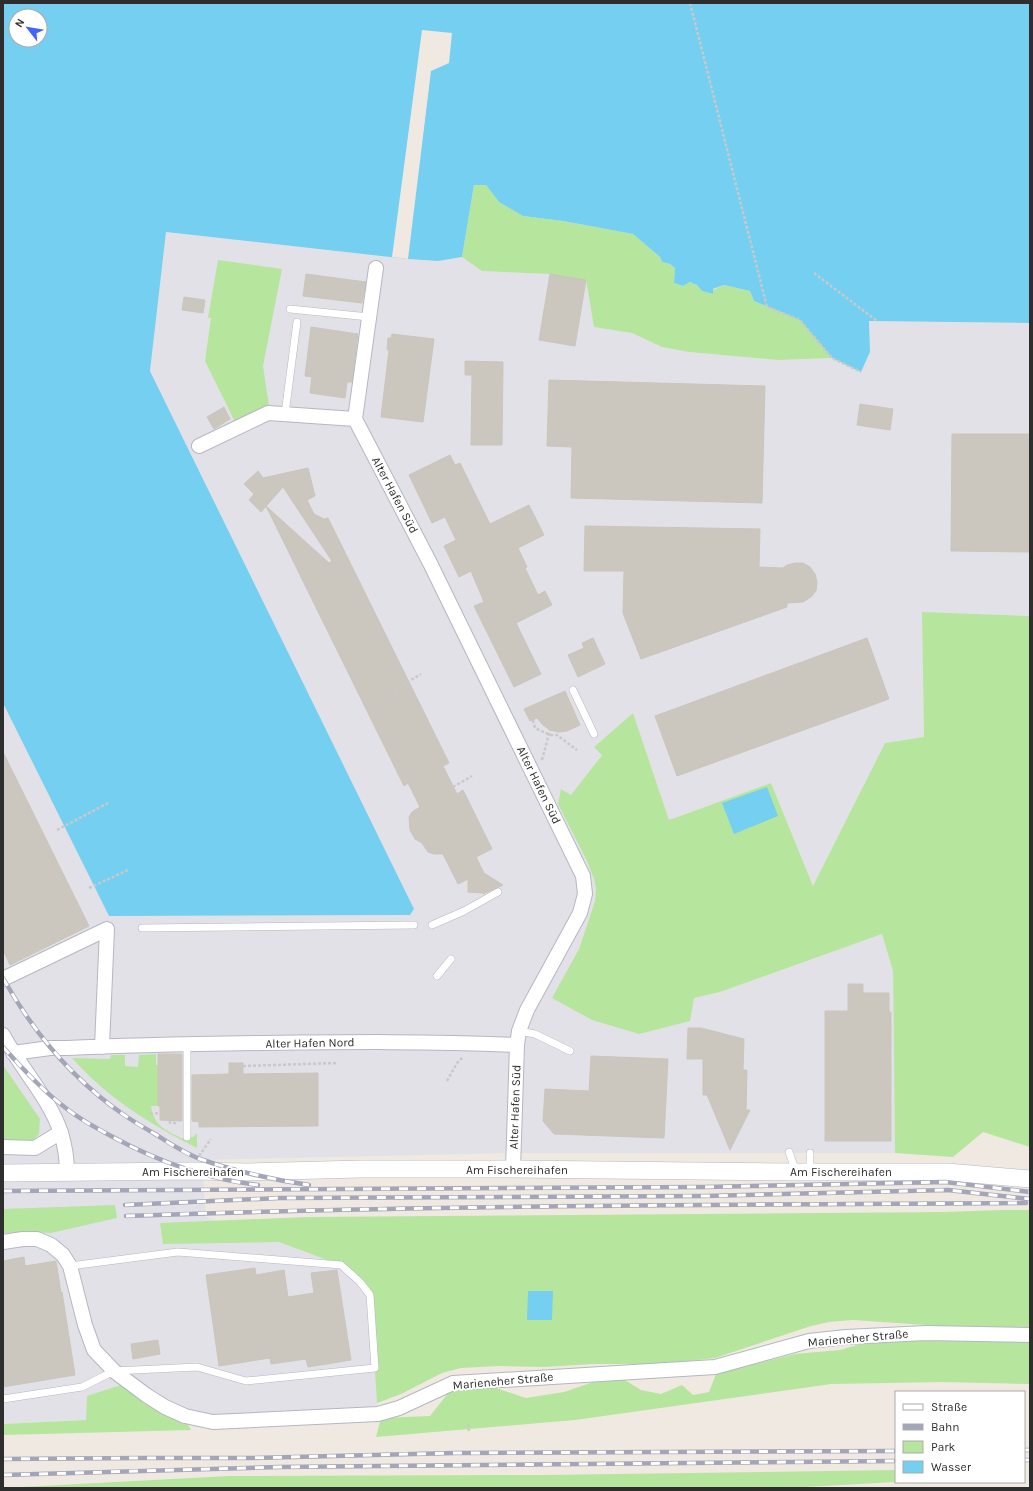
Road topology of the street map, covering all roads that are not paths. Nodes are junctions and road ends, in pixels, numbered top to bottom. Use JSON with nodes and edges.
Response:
{"nodes":[{"id":1,"x":376,"y":268,"type":"dead end"},
{"id":2,"x":290,"y":309,"type":"dead end"},
{"id":3,"x":369,"y":317,"type":"junction"},
{"id":4,"x":297,"y":322,"type":"dead end"},
{"id":5,"x":284,"y":414,"type":"junction"},
{"id":6,"x":355,"y":419,"type":"junction"},
{"id":7,"x":199,"y":446,"type":"dead end"},
{"id":8,"x":573,"y":690,"type":"dead end"},
{"id":9,"x":594,"y":734,"type":"dead end"},
{"id":10,"x":498,"y":892,"type":"dead end"},
{"id":11,"x":414,"y":925,"type":"dead end"},
{"id":12,"x":432,"y":925,"type":"dead end"},
{"id":13,"x":142,"y":928,"type":"dead end"},
{"id":14,"x":451,"y":959,"type":"dead end"},
{"id":15,"x":437,"y":976,"type":"dead end"},
{"id":16,"x":3,"y":979,"type":"edge"},
{"id":17,"x":3,"y":1035,"type":"edge"},
{"id":18,"x":518,"y":1038,"type":"junction"},
{"id":19,"x":187,"y":1044,"type":"junction"},
{"id":20,"x":102,"y":1047,"type":"junction"},
{"id":21,"x":570,"y":1051,"type":"dead end"},
{"id":22,"x":13,"y":1053,"type":"junction"},
{"id":23,"x":61,"y":1132,"type":"junction"},
{"id":24,"x":187,"y":1137,"type":"dead end"},
{"id":25,"x":3,"y":1147,"type":"edge"},
{"id":26,"x":789,"y":1152,"type":"dead end"},
{"id":27,"x":810,"y":1152,"type":"dead end"},
{"id":28,"x":513,"y":1169,"type":"junction"},
{"id":29,"x":803,"y":1172,"type":"junction"},
{"id":30,"x":67,"y":1173,"type":"junction"},
{"id":31,"x":3,"y":1174,"type":"edge"},
{"id":32,"x":1030,"y":1179,"type":"edge"},
{"id":33,"x":3,"y":1242,"type":"edge"},
{"id":34,"x":70,"y":1266,"type":"junction"},
{"id":35,"x":1030,"y":1335,"type":"edge"},
{"id":36,"x":114,"y":1371,"type":"junction"},
{"id":37,"x":3,"y":1399,"type":"edge"}],
"edges":[{"from":1,"to":3,"type":"street"},
{"from":2,"to":3,"type":"lane"},
{"from":3,"to":6,"type":"street"},
{"from":4,"to":5,"type":"lane"},
{"from":5,"to":6,"type":"street"},
{"from":5,"to":7,"type":"street"},
{"from":6,"to":18,"type":"street","name":"Alter Hafen Süd"},
{"from":8,"to":9,"type":"lane"},
{"from":10,"to":12,"type":"lane"},
{"from":11,"to":13,"type":"lane"},
{"from":14,"to":15,"type":"lane"},
{"from":16,"to":20,"type":"street"},
{"from":17,"to":22,"type":"street"},
{"from":18,"to":19,"type":"street","name":"Alter Hafen Nord"},
{"from":18,"to":21,"type":"lane"},
{"from":18,"to":28,"type":"street","name":"Alter Hafen Süd"},
{"from":19,"to":20,"type":"street","name":"Alter Hafen Nord"},
{"from":19,"to":24,"type":"lane"},
{"from":20,"to":22,"type":"street","name":"Alter Hafen Nord"},
{"from":22,"to":23,"type":"street"},
{"from":23,"to":25,"type":"street"},
{"from":23,"to":30,"type":"street"},
{"from":26,"to":29,"type":"lane"},
{"from":27,"to":29,"type":"lane"},
{"from":28,"to":29,"type":"street","name":"Am Fischereihafen"},
{"from":28,"to":30,"type":"street","name":"Am Fischereihafen"},
{"from":29,"to":32,"type":"street","name":"Am Fischereihafen"},
{"from":30,"to":31,"type":"street","name":"Am Fischereihafen"},
{"from":33,"to":34,"type":"street","name":"Marieneher Straße"},
{"from":34,"to":36,"type":"street","name":"Marieneher Straße"},
{"from":34,"to":36,"type":"lane"},
{"from":35,"to":36,"type":"street","name":"Marieneher Straße"},
{"from":36,"to":37,"type":"lane"}]}
